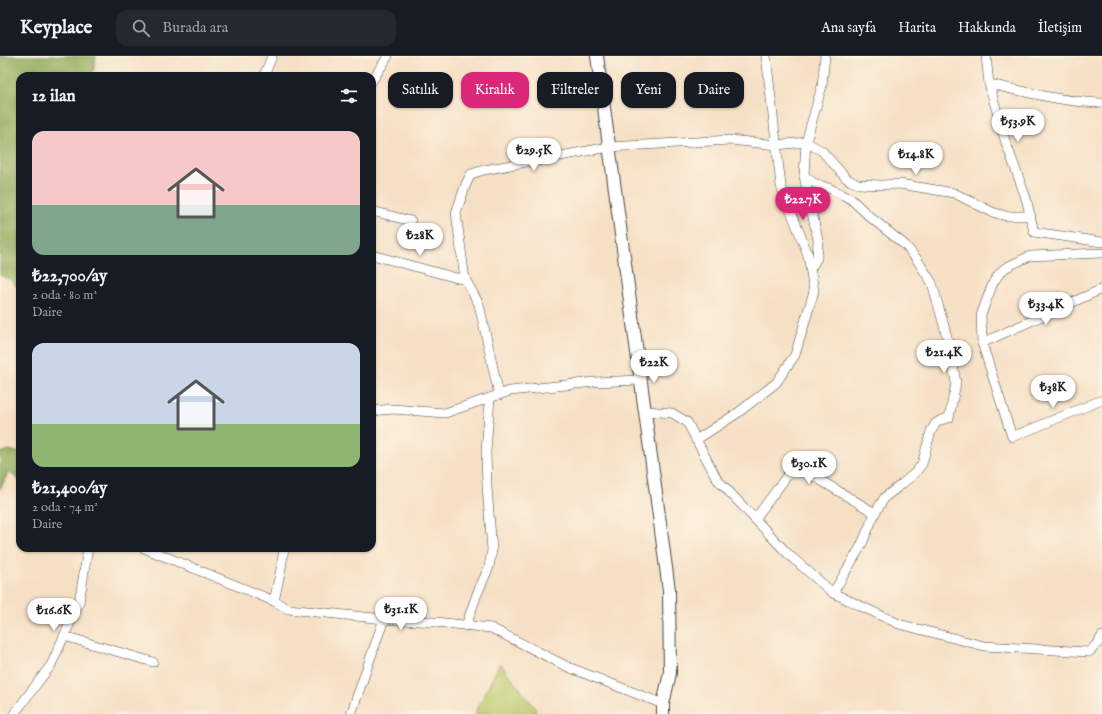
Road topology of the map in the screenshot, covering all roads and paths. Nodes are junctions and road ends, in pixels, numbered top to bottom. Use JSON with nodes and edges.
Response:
{"nodes":[{"id":1,"x":272,"y":56,"type":"edge"},
{"id":2,"x":388,"y":56,"type":"edge"},
{"id":3,"x":597,"y":56,"type":"edge"},
{"id":4,"x":766,"y":56,"type":"edge"},
{"id":5,"x":826,"y":56,"type":"edge"},
{"id":6,"x":986,"y":56,"type":"edge"},
{"id":7,"x":266,"y":72,"type":"edge"},
{"id":8,"x":376,"y":74,"type":"edge"},
{"id":9,"x":989,"y":84,"type":"junction"},
{"id":10,"x":1102,"y":103,"type":"edge"},
{"id":11,"x":806,"y":142,"type":"junction"},
{"id":12,"x":777,"y":145,"type":"junction"},
{"id":13,"x":609,"y":147,"type":"junction"},
{"id":14,"x":804,"y":176,"type":"junction"},
{"id":15,"x":376,"y":212,"type":"edge"},
{"id":16,"x":1031,"y":216,"type":"junction"},
{"id":17,"x":411,"y":221,"type":"dead end"},
{"id":18,"x":1102,"y":242,"type":"edge"},
{"id":19,"x":1102,"y":253,"type":"edge"},
{"id":20,"x":376,"y":256,"type":"edge"},
{"id":21,"x":810,"y":268,"type":"junction"},
{"id":22,"x":465,"y":279,"type":"junction"},
{"id":23,"x":1102,"y":289,"type":"edge"},
{"id":24,"x":982,"y":343,"type":"junction"},
{"id":25,"x":641,"y":380,"type":"junction"},
{"id":26,"x":495,"y":397,"type":"junction"},
{"id":27,"x":1102,"y":400,"type":"edge"},
{"id":28,"x":376,"y":411,"type":"edge"},
{"id":29,"x":645,"y":411,"type":"junction"},
{"id":30,"x":696,"y":440,"type":"junction"},
{"id":31,"x":875,"y":513,"type":"junction"},
{"id":32,"x":755,"y":519,"type":"junction"},
{"id":33,"x":87,"y":552,"type":"edge"},
{"id":34,"x":154,"y":552,"type":"edge"},
{"id":35,"x":284,"y":552,"type":"edge"},
{"id":36,"x":833,"y":593,"type":"junction"},
{"id":37,"x":274,"y":601,"type":"junction"},
{"id":38,"x":384,"y":619,"type":"junction"},
{"id":39,"x":466,"y":626,"type":"junction"},
{"id":40,"x":64,"y":636,"type":"junction"},
{"id":41,"x":1102,"y":636,"type":"edge"},
{"id":42,"x":153,"y":662,"type":"dead end"},
{"id":43,"x":663,"y":709,"type":"edge"},
{"id":44,"x":14,"y":714,"type":"edge"},
{"id":45,"x":351,"y":714,"type":"edge"}],
"edges":[{"from":1,"to":7,"type":"street"},
{"from":2,"to":8,"type":"street"},
{"from":3,"to":13,"type":"street"},
{"from":4,"to":12,"type":"street"},
{"from":5,"to":11,"type":"street"},
{"from":6,"to":9,"type":"street"},
{"from":9,"to":10,"type":"street"},
{"from":9,"to":16,"type":"street"},
{"from":11,"to":12,"type":"street"},
{"from":11,"to":14,"type":"street"},
{"from":11,"to":16,"type":"street"},
{"from":12,"to":13,"type":"street"},
{"from":12,"to":21,"type":"street"},
{"from":13,"to":22,"type":"street"},
{"from":13,"to":25,"type":"street"},
{"from":14,"to":21,"type":"street"},
{"from":14,"to":31,"type":"street"},
{"from":15,"to":17,"type":"street"},
{"from":16,"to":18,"type":"street"},
{"from":19,"to":24,"type":"street"},
{"from":20,"to":22,"type":"street"},
{"from":21,"to":30,"type":"street"},
{"from":22,"to":26,"type":"street"},
{"from":23,"to":24,"type":"street"},
{"from":24,"to":27,"type":"street"},
{"from":25,"to":26,"type":"street"},
{"from":25,"to":29,"type":"street"},
{"from":26,"to":28,"type":"street"},
{"from":26,"to":39,"type":"street"},
{"from":29,"to":30,"type":"street"},
{"from":29,"to":43,"type":"street"},
{"from":30,"to":32,"type":"street"},
{"from":31,"to":32,"type":"street"},
{"from":31,"to":36,"type":"street"},
{"from":32,"to":36,"type":"street"},
{"from":33,"to":40,"type":"street"},
{"from":34,"to":37,"type":"street"},
{"from":35,"to":37,"type":"street"},
{"from":36,"to":41,"type":"street"},
{"from":37,"to":38,"type":"street"},
{"from":38,"to":39,"type":"street"},
{"from":38,"to":45,"type":"street"},
{"from":39,"to":43,"type":"street"},
{"from":40,"to":42,"type":"street"},
{"from":40,"to":44,"type":"street"}]}
